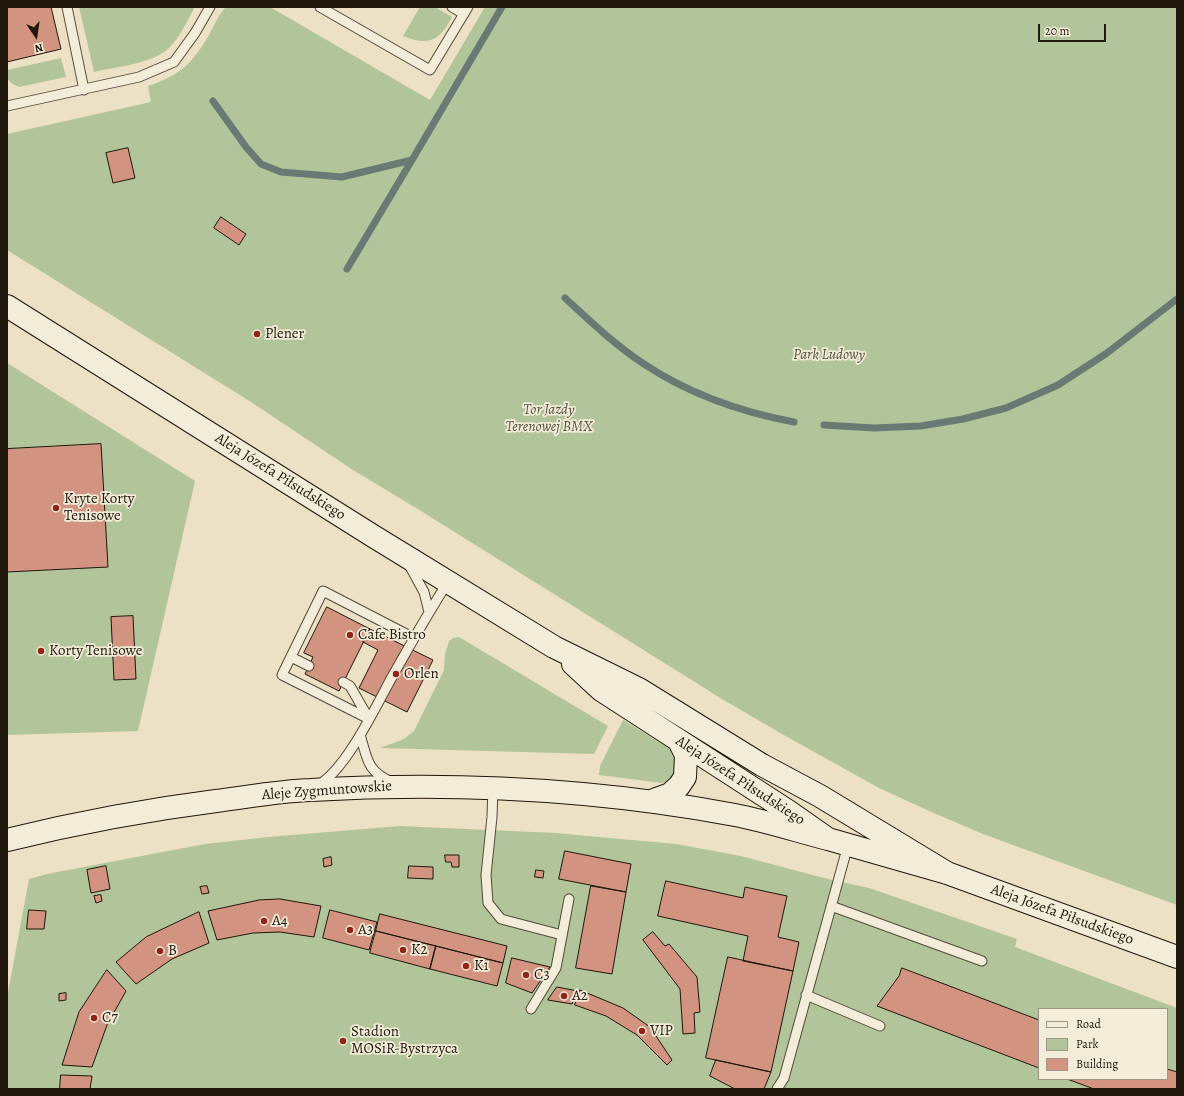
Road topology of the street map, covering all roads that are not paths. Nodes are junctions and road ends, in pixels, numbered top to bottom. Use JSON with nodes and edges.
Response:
{"nodes":[{"id":1,"x":67,"y":7,"type":"edge"},
{"id":2,"x":210,"y":7,"type":"edge"},
{"id":3,"x":320,"y":7,"type":"edge"},
{"id":4,"x":452,"y":7,"type":"edge"},
{"id":5,"x":466,"y":10,"type":"edge"},
{"id":6,"x":84,"y":90,"type":"junction"},
{"id":7,"x":7,"y":106,"type":"edge"},
{"id":8,"x":7,"y":306,"type":"edge"},
{"id":9,"x":404,"y":555,"type":"junction"},
{"id":10,"x":448,"y":582,"type":"junction"},
{"id":11,"x":428,"y":612,"type":"junction"},
{"id":12,"x":414,"y":638,"type":"junction"},
{"id":13,"x":554,"y":647,"type":"junction"},
{"id":14,"x":291,"y":657,"type":"junction"},
{"id":15,"x":309,"y":666,"type":"dead end"},
{"id":16,"x":343,"y":682,"type":"dead end"},
{"id":17,"x":369,"y":719,"type":"junction"},
{"id":18,"x":360,"y":735,"type":"junction"},
{"id":19,"x":679,"y":741,"type":"junction"},
{"id":20,"x":401,"y":786,"type":"junction"},
{"id":21,"x":493,"y":788,"type":"junction"},
{"id":22,"x":310,"y":790,"type":"junction"},
{"id":23,"x":651,"y":801,"type":"junction"},
{"id":24,"x":828,"y":839,"type":"junction"},
{"id":25,"x":7,"y":840,"type":"edge"},
{"id":26,"x":848,"y":845,"type":"junction"},
{"id":27,"x":947,"y":873,"type":"junction"},
{"id":28,"x":569,"y":899,"type":"dead end"},
{"id":29,"x":831,"y":906,"type":"junction"},
{"id":30,"x":562,"y":935,"type":"junction"},
{"id":31,"x":1177,"y":956,"type":"edge"},
{"id":32,"x":982,"y":961,"type":"dead end"},
{"id":33,"x":806,"y":995,"type":"junction"},
{"id":34,"x":531,"y":1009,"type":"dead end"},
{"id":35,"x":880,"y":1026,"type":"dead end"},
{"id":36,"x":777,"y":1089,"type":"edge"}],
"edges":[{"from":1,"to":6,"type":"lane"},
{"from":2,"to":6,"type":"lane"},
{"from":3,"to":5,"type":"lane"},
{"from":4,"to":5,"type":"lane"},
{"from":6,"to":7,"type":"lane"},
{"from":8,"to":9,"type":"street","name":"Aleja Józefa Piłsudskiego"},
{"from":9,"to":10,"type":"street","name":"Aleja Józefa Piłsudskiego"},
{"from":9,"to":11,"type":"lane"},
{"from":10,"to":11,"type":"lane"},
{"from":10,"to":13,"type":"street","name":"Aleja Józefa Piłsudskiego"},
{"from":11,"to":12,"type":"lane"},
{"from":12,"to":14,"type":"lane"},
{"from":12,"to":17,"type":"lane"},
{"from":13,"to":19,"type":"street","name":"Aleja Józefa Piłsudskiego"},
{"from":13,"to":27,"type":"street","name":"Aleja Józefa Piłsudskiego"},
{"from":14,"to":15,"type":"lane"},
{"from":14,"to":17,"type":"lane"},
{"from":16,"to":17,"type":"lane"},
{"from":17,"to":18,"type":"lane"},
{"from":18,"to":20,"type":"lane"},
{"from":18,"to":22,"type":"lane"},
{"from":19,"to":23,"type":"street","name":"Aleje Zygmuntowskie"},
{"from":19,"to":24,"type":"street","name":"Aleja Józefa Piłsudskiego"},
{"from":20,"to":21,"type":"street","name":"Aleje Zygmuntowskie"},
{"from":20,"to":22,"type":"street","name":"Aleje Zygmuntowskie"},
{"from":21,"to":23,"type":"street","name":"Aleje Zygmuntowskie"},
{"from":21,"to":30,"type":"lane"},
{"from":22,"to":25,"type":"street","name":"Aleje Zygmuntowskie"},
{"from":23,"to":24,"type":"street","name":"Aleje Zygmuntowskie"},
{"from":24,"to":26,"type":"street","name":"Aleja Józefa Piłsudskiego"},
{"from":26,"to":27,"type":"street","name":"Aleja Józefa Piłsudskiego"},
{"from":26,"to":29,"type":"lane"},
{"from":27,"to":31,"type":"street","name":"Aleja Józefa Piłsudskiego"},
{"from":28,"to":30,"type":"lane"},
{"from":29,"to":32,"type":"lane"},
{"from":29,"to":33,"type":"lane"},
{"from":30,"to":34,"type":"lane"},
{"from":33,"to":35,"type":"lane"},
{"from":33,"to":36,"type":"lane"}]}
